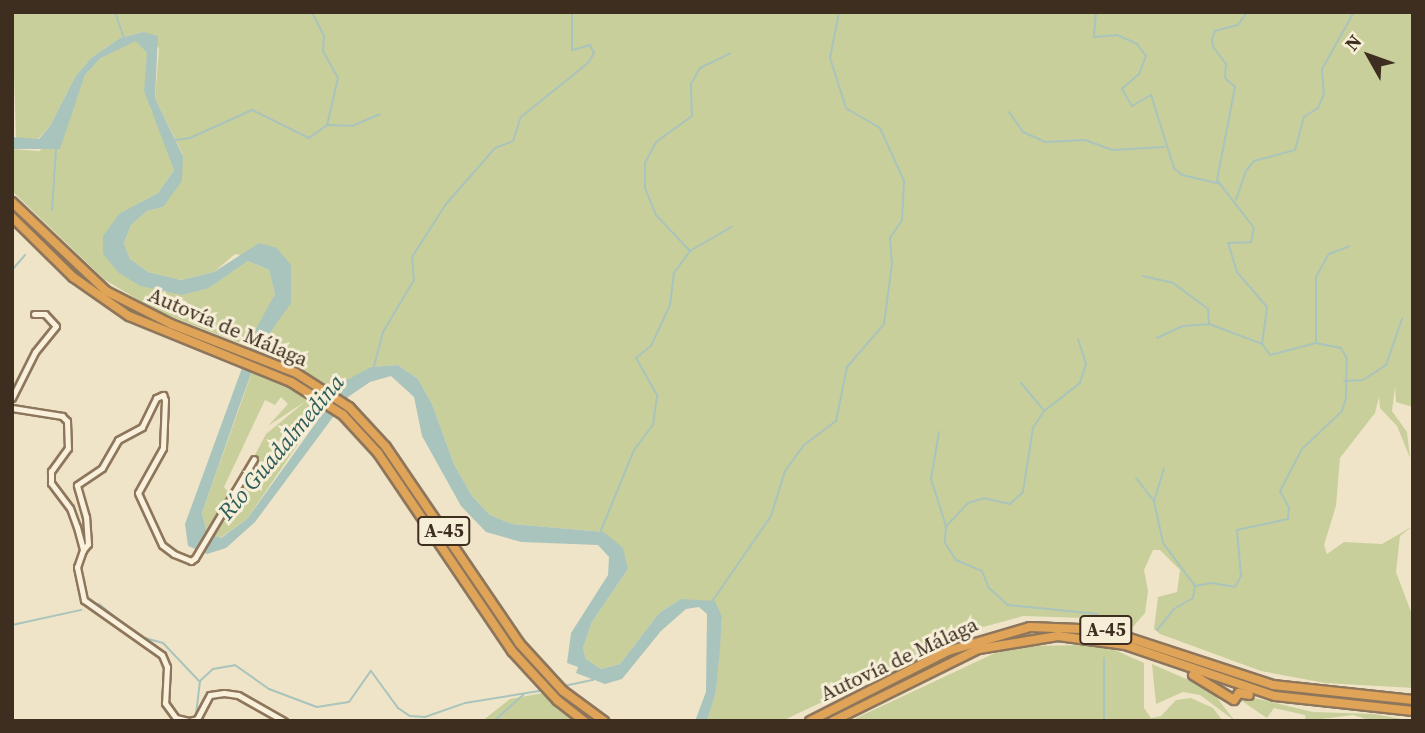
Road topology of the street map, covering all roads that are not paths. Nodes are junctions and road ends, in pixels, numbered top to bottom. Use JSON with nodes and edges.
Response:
{"nodes":[{"id":1,"x":12,"y":202,"type":"edge"},
{"id":2,"x":12,"y":217,"type":"edge"},
{"id":3,"x":34,"y":314,"type":"dead end"},
{"id":4,"x":12,"y":398,"type":"edge"},
{"id":5,"x":12,"y":408,"type":"edge"},
{"id":6,"x":254,"y":459,"type":"dead end"},
{"id":7,"x":83,"y":550,"type":"junction"},
{"id":8,"x":1180,"y":665,"type":"junction"},
{"id":9,"x":1275,"y":696,"type":"junction"},
{"id":10,"x":1413,"y":700,"type":"edge"},
{"id":11,"x":1413,"y":710,"type":"edge"},
{"id":12,"x":601,"y":719,"type":"edge"},
{"id":13,"x":189,"y":721,"type":"edge"},
{"id":14,"x":284,"y":721,"type":"edge"},
{"id":15,"x":584,"y":721,"type":"edge"},
{"id":16,"x":810,"y":721,"type":"edge"},
{"id":17,"x":833,"y":721,"type":"edge"}],
"edges":[{"from":1,"to":12,"type":"highway","name":"Autovía de Málaga","number":"A-45"},
{"from":2,"to":15,"type":"highway","name":"Autovía de Málaga","number":"A-45"},
{"from":3,"to":4,"type":"street"},
{"from":5,"to":7,"type":"street"},
{"from":6,"to":7,"type":"street"},
{"from":7,"to":13,"type":"street"},
{"from":8,"to":9,"type":"highway","name":"Autovía de Málaga","number":"A-45"},
{"from":8,"to":9,"type":"highway"},
{"from":8,"to":17,"type":"highway","name":"Autovía de Málaga","number":"A-45"},
{"from":9,"to":11,"type":"highway","name":"Autovía de Málaga","number":"A-45"},
{"from":10,"to":16,"type":"highway","name":"Autovía de Málaga","number":"A-45"},
{"from":13,"to":14,"type":"street"}]}
